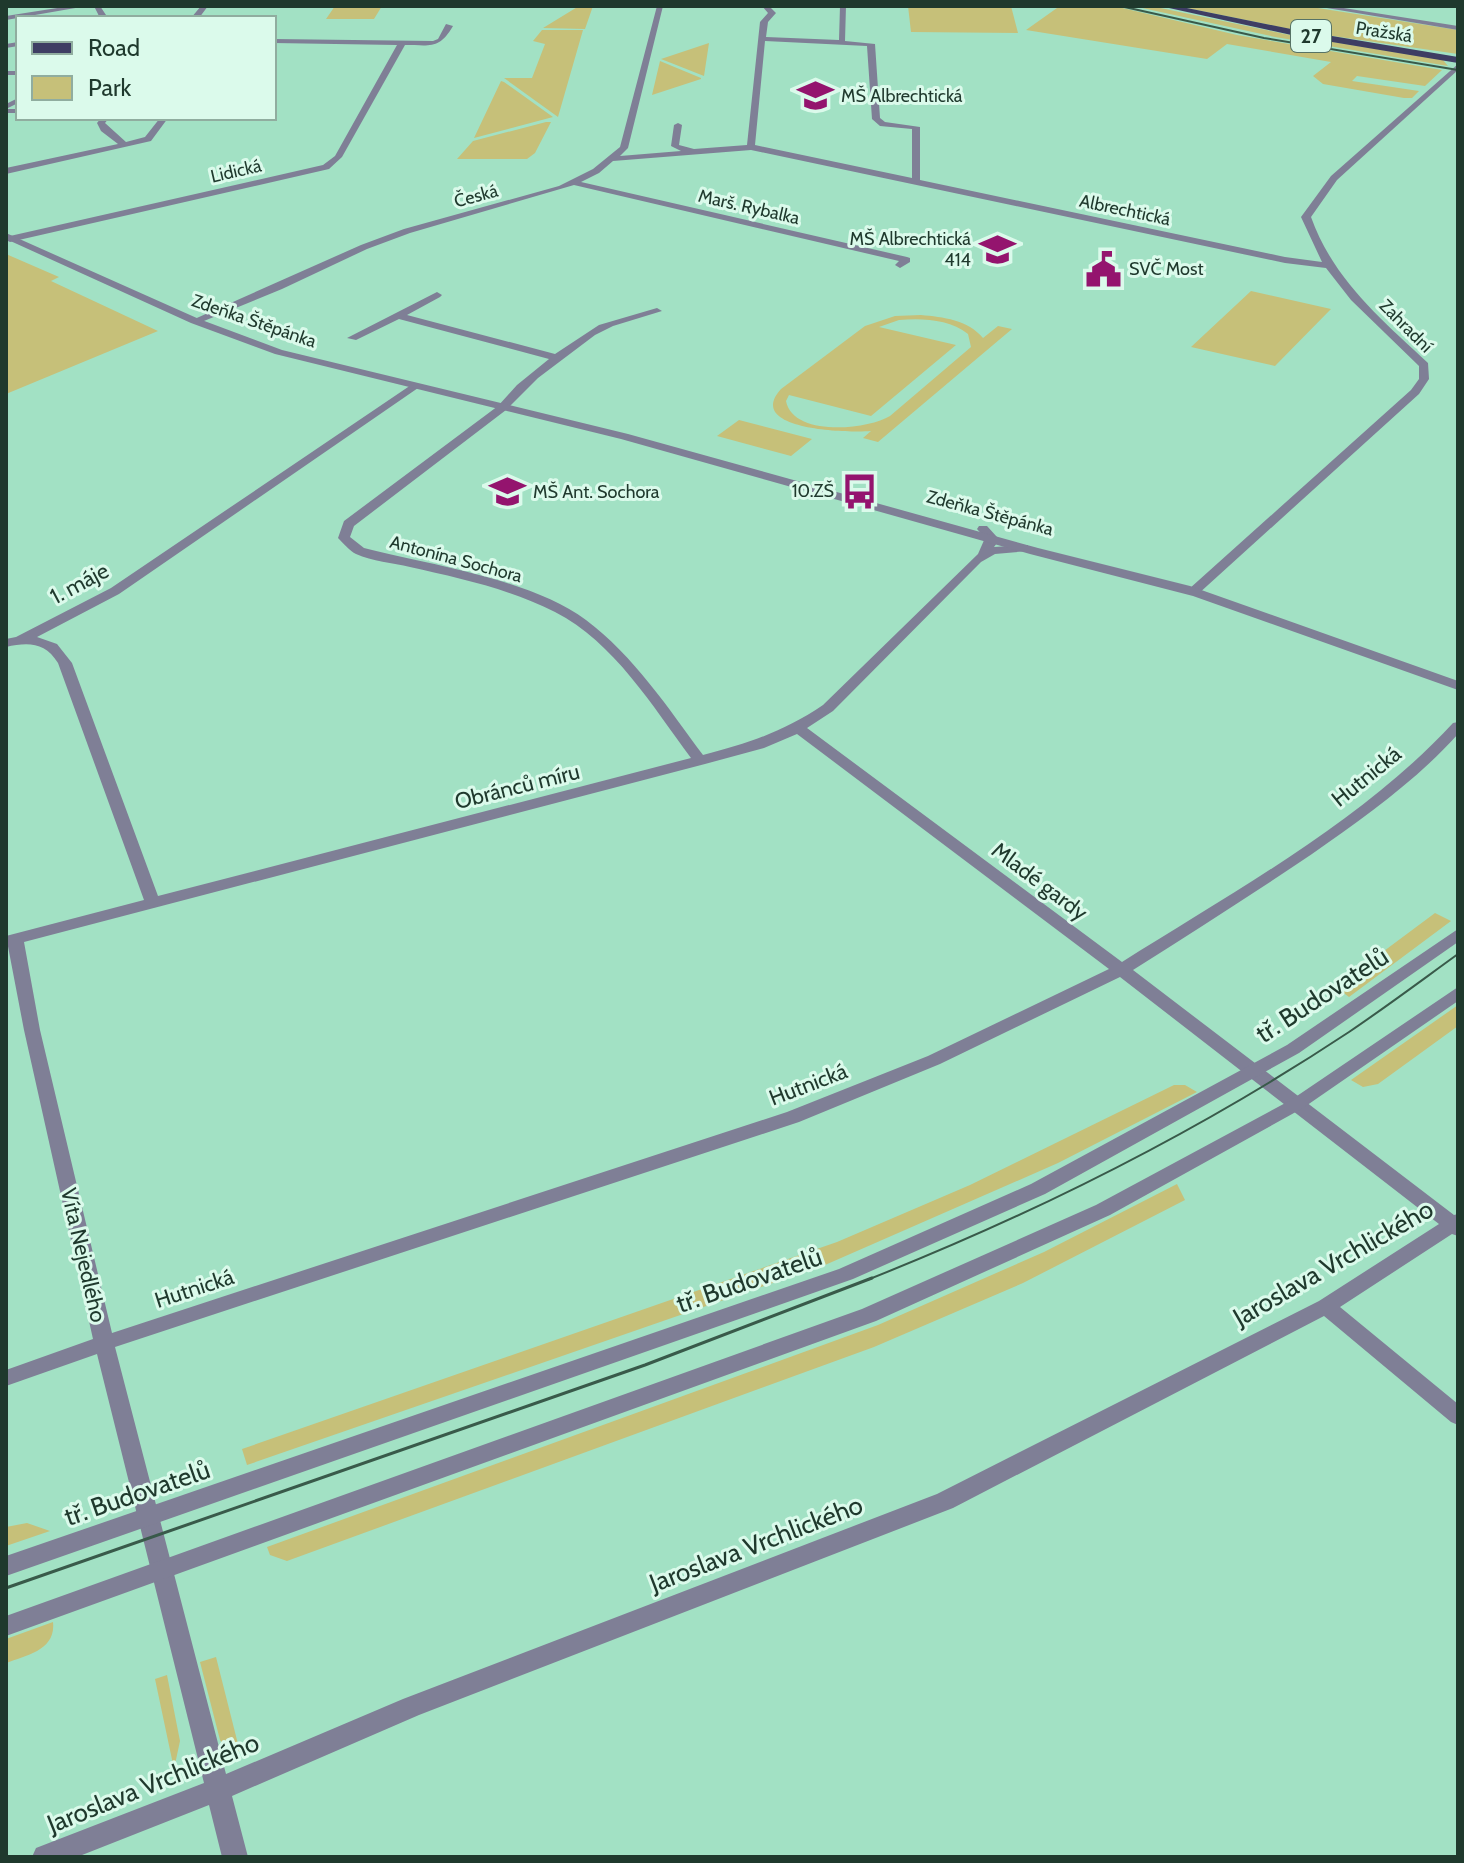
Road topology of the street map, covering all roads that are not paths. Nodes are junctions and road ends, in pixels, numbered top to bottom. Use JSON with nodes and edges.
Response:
{"nodes":[{"id":1,"x":84,"y":6,"type":"edge"},
{"id":2,"x":660,"y":6,"type":"edge"},
{"id":3,"x":765,"y":6,"type":"edge"},
{"id":4,"x":843,"y":6,"type":"edge"},
{"id":5,"x":1164,"y":6,"type":"edge"},
{"id":6,"x":1318,"y":6,"type":"edge"},
{"id":7,"x":19,"y":16,"type":"edge"},
{"id":8,"x":449,"y":26,"type":"dead end"},
{"id":9,"x":1458,"y":28,"type":"edge"},
{"id":10,"x":763,"y":39,"type":"junction"},
{"id":11,"x":842,"y":40,"type":"junction"},
{"id":12,"x":276,"y":41,"type":"edge"},
{"id":13,"x":402,"y":43,"type":"junction"},
{"id":14,"x":1458,"y":60,"type":"edge"},
{"id":15,"x":1458,"y":66,"type":"edge"},
{"id":16,"x":103,"y":120,"type":"edge"},
{"id":17,"x":162,"y":120,"type":"edge"},
{"id":18,"x":678,"y":125,"type":"dead end"},
{"id":19,"x":125,"y":145,"type":"junction"},
{"id":20,"x":751,"y":147,"type":"junction"},
{"id":21,"x":695,"y":153,"type":"junction"},
{"id":22,"x":612,"y":159,"type":"junction"},
{"id":23,"x":6,"y":171,"type":"edge"},
{"id":24,"x":916,"y":181,"type":"junction"},
{"id":25,"x":576,"y":183,"type":"junction"},
{"id":26,"x":758,"y":225,"type":"junction"},
{"id":27,"x":747,"y":232,"type":"dead end"},
{"id":28,"x":8,"y":238,"type":"edge"},
{"id":29,"x":900,"y":265,"type":"dead end"},
{"id":30,"x":1329,"y":266,"type":"junction"},
{"id":31,"x":437,"y":295,"type":"dead end"},
{"id":32,"x":657,"y":311,"type":"dead end"},
{"id":33,"x":398,"y":316,"type":"junction"},
{"id":34,"x":195,"y":321,"type":"junction"},
{"id":35,"x":352,"y":338,"type":"dead end"},
{"id":36,"x":559,"y":358,"type":"junction"},
{"id":37,"x":414,"y":386,"type":"junction"},
{"id":38,"x":502,"y":408,"type":"junction"},
{"id":39,"x":987,"y":534,"type":"junction"},
{"id":40,"x":1024,"y":548,"type":"junction"},
{"id":41,"x":977,"y":559,"type":"junction"},
{"id":42,"x":1193,"y":592,"type":"junction"},
{"id":43,"x":13,"y":641,"type":"edge"},
{"id":44,"x":1458,"y":686,"type":"edge"},
{"id":45,"x":1458,"y":726,"type":"edge"},
{"id":46,"x":798,"y":728,"type":"junction"},
{"id":47,"x":700,"y":761,"type":"junction"},
{"id":48,"x":153,"y":903,"type":"junction"},
{"id":49,"x":1458,"y":934,"type":"edge"},
{"id":50,"x":11,"y":940,"type":"edge"},
{"id":51,"x":1123,"y":969,"type":"junction"},
{"id":52,"x":1458,"y":993,"type":"edge"},
{"id":53,"x":1254,"y":1069,"type":"junction"},
{"id":54,"x":1297,"y":1104,"type":"junction"},
{"id":55,"x":1456,"y":1225,"type":"edge"},
{"id":56,"x":1326,"y":1306,"type":"junction"},
{"id":57,"x":104,"y":1343,"type":"junction"},
{"id":58,"x":6,"y":1378,"type":"edge"},
{"id":59,"x":1458,"y":1416,"type":"edge"},
{"id":60,"x":148,"y":1517,"type":"junction"},
{"id":61,"x":6,"y":1566,"type":"edge"},
{"id":62,"x":160,"y":1569,"type":"junction"},
{"id":63,"x":6,"y":1626,"type":"edge"},
{"id":64,"x":219,"y":1789,"type":"junction"},
{"id":65,"x":45,"y":1857,"type":"edge"},
{"id":66,"x":235,"y":1857,"type":"edge"}],
"edges":[{"from":1,"to":7,"type":"street"},
{"from":2,"to":22,"type":"street","name":"Česká"},
{"from":3,"to":10,"type":"street"},
{"from":4,"to":11,"type":"street"},
{"from":5,"to":14,"type":"main road","name":"Pražská","number":"27"},
{"from":6,"to":9,"type":"street"},
{"from":8,"to":13,"type":"street"},
{"from":10,"to":11,"type":"street"},
{"from":10,"to":20,"type":"street"},
{"from":11,"to":24,"type":"street"},
{"from":12,"to":13,"type":"street"},
{"from":13,"to":28,"type":"street","name":"Lidická"},
{"from":15,"to":30,"type":"street","name":"Zahradní"},
{"from":16,"to":19,"type":"street"},
{"from":17,"to":19,"type":"street"},
{"from":18,"to":21,"type":"street"},
{"from":19,"to":23,"type":"street"},
{"from":20,"to":21,"type":"street","name":"Albrechtická"},
{"from":20,"to":24,"type":"street","name":"Albrechtická"},
{"from":21,"to":22,"type":"street","name":"Albrechtická"},
{"from":22,"to":25,"type":"street","name":"Česká"},
{"from":24,"to":30,"type":"street","name":"Albrechtická"},
{"from":25,"to":26,"type":"street","name":"Marš. Rybalka"},
{"from":25,"to":34,"type":"street","name":"Česká"},
{"from":26,"to":27,"type":"street"},
{"from":26,"to":29,"type":"street","name":"Marš. Rybalka"},
{"from":28,"to":34,"type":"street","name":"Zdeňka Štěpánka"},
{"from":30,"to":42,"type":"street","name":"Zahradní"},
{"from":31,"to":33,"type":"street"},
{"from":32,"to":36,"type":"street"},
{"from":33,"to":35,"type":"street"},
{"from":33,"to":36,"type":"street"},
{"from":34,"to":37,"type":"street","name":"Zdeňka Štěpánka"},
{"from":36,"to":38,"type":"street"},
{"from":37,"to":38,"type":"street","name":"Zdeňka Štěpánka"},
{"from":37,"to":43,"type":"street","name":"1. máje"},
{"from":38,"to":39,"type":"street","name":"Zdeňka Štěpánka"},
{"from":38,"to":47,"type":"street","name":"Antonína Sochora"},
{"from":39,"to":40,"type":"street","name":"Zdeňka Štěpánka"},
{"from":39,"to":41,"type":"street","name":"Obránců míru"},
{"from":39,"to":42,"type":"street","name":"Zdeňka Štěpánka"},
{"from":40,"to":41,"type":"street"},
{"from":40,"to":42,"type":"street","name":"Zdeňka Štěpánka"},
{"from":41,"to":46,"type":"street","name":"Obránců míru"},
{"from":42,"to":44,"type":"street","name":"Zdeňka Štěpánka"},
{"from":43,"to":48,"type":"street","name":"1. máje"},
{"from":45,"to":51,"type":"street","name":"Hutnická"},
{"from":46,"to":47,"type":"street","name":"Obránců míru"},
{"from":46,"to":51,"type":"street","name":"Mladé gardy"},
{"from":47,"to":48,"type":"street","name":"Obránců míru"},
{"from":48,"to":50,"type":"street","name":"Obránců míru"},
{"from":49,"to":53,"type":"street","name":"tř. Budovatelů"},
{"from":50,"to":57,"type":"street","name":"Víta Nejedlého"},
{"from":51,"to":53,"type":"street","name":"Mladé gardy"},
{"from":51,"to":57,"type":"street","name":"Hutnická"},
{"from":52,"to":54,"type":"street"},
{"from":53,"to":54,"type":"street","name":"Mladé gardy"},
{"from":53,"to":60,"type":"street","name":"tř. Budovatelů"},
{"from":54,"to":55,"type":"street","name":"Mladé gardy"},
{"from":54,"to":62,"type":"street"},
{"from":55,"to":56,"type":"street","name":"Jaroslava Vrchlického"},
{"from":56,"to":59,"type":"street"},
{"from":56,"to":64,"type":"street","name":"Jaroslava Vrchlického"},
{"from":57,"to":58,"type":"street","name":"Hutnická"},
{"from":57,"to":60,"type":"street","name":"Víta Nejedlého"},
{"from":60,"to":61,"type":"street","name":"tř. Budovatelů"},
{"from":60,"to":62,"type":"street","name":"Víta Nejedlého"},
{"from":62,"to":63,"type":"street"},
{"from":62,"to":64,"type":"street","name":"Víta Nejedlého"},
{"from":64,"to":65,"type":"street","name":"Jaroslava Vrchlického"},
{"from":64,"to":66,"type":"street","name":"Víta Nejedlého"}]}
